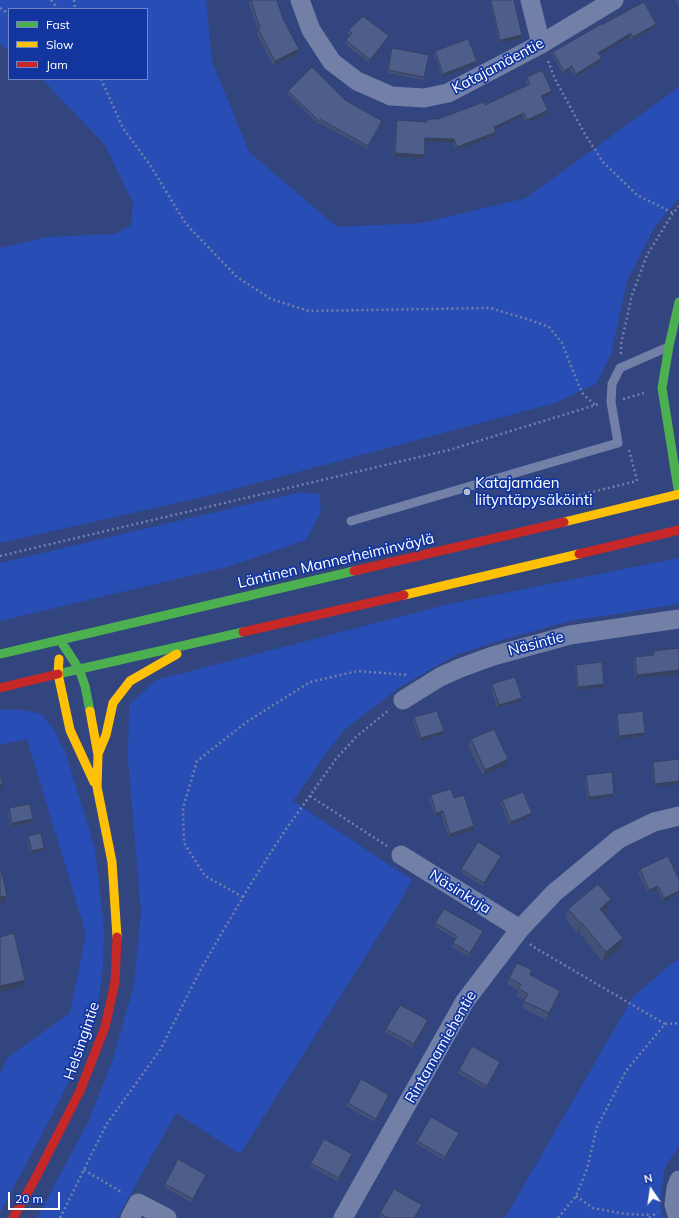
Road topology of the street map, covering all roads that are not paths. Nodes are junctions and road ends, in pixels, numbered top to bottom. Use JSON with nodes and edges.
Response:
{"nodes":[{"id":1,"x":300,"y":0,"type":"edge"},
{"id":2,"x":530,"y":0,"type":"edge"},
{"id":3,"x":614,"y":0,"type":"edge"},
{"id":4,"x":541,"y":44,"type":"junction"},
{"id":5,"x":679,"y":302,"type":"edge"},
{"id":6,"x":669,"y":346,"type":"junction"},
{"id":7,"x":675,"y":368,"type":"dead end"},
{"id":8,"x":679,"y":494,"type":"edge"},
{"id":9,"x":350,"y":521,"type":"dead end"},
{"id":10,"x":679,"y":530,"type":"edge"},
{"id":11,"x":679,"y":619,"type":"edge"},
{"id":12,"x":60,"y":640,"type":"junction"},
{"id":13,"x":202,"y":641,"type":"junction"},
{"id":14,"x":0,"y":654,"type":"edge"},
{"id":15,"x":79,"y":669,"type":"junction"},
{"id":16,"x":58,"y":674,"type":"junction"},
{"id":17,"x":0,"y":688,"type":"edge"},
{"id":18,"x":403,"y":700,"type":"road end"},
{"id":19,"x":98,"y":755,"type":"junction"},
{"id":20,"x":97,"y":787,"type":"junction"},
{"id":21,"x":679,"y":816,"type":"edge"},
{"id":22,"x":401,"y":855,"type":"road end"},
{"id":23,"x":520,"y":928,"type":"junction"},
{"id":24,"x":679,"y":1180,"type":"edge"},
{"id":25,"x":134,"y":1210,"type":"edge"},
{"id":26,"x":13,"y":1218,"type":"edge"},
{"id":27,"x":167,"y":1218,"type":"edge"},
{"id":28,"x":343,"y":1218,"type":"edge"},
{"id":29,"x":678,"y":1218,"type":"edge"}],
"edges":[{"from":1,"to":4,"type":"street","name":"Katajamäentie"},
{"from":2,"to":4,"type":"street"},
{"from":3,"to":4,"type":"street","name":"Katajamäentie"},
{"from":5,"to":6,"type":"main road"},
{"from":6,"to":7,"type":"main road"},
{"from":6,"to":8,"type":"main road"},
{"from":6,"to":9,"type":"lane"},
{"from":8,"to":12,"type":"main road","name":"Läntinen Mannerheiminväylä"},
{"from":10,"to":13,"type":"main road"},
{"from":11,"to":18,"type":"street","name":"Näsintie"},
{"from":12,"to":14,"type":"main road","name":"Läntinen Mannerheiminväylä"},
{"from":12,"to":15,"type":"main road","name":"Helsingintie"},
{"from":12,"to":16,"type":"main road","name":"Helsingintie"},
{"from":13,"to":15,"type":"main road"},
{"from":13,"to":19,"type":"main road","name":"Helsingintie"},
{"from":15,"to":16,"type":"main road"},
{"from":15,"to":19,"type":"main road","name":"Helsingintie"},
{"from":16,"to":17,"type":"main road"},
{"from":16,"to":20,"type":"main road","name":"Helsingintie"},
{"from":19,"to":20,"type":"main road","name":"Helsingintie"},
{"from":20,"to":26,"type":"main road","name":"Helsingintie"},
{"from":21,"to":23,"type":"street","name":"Rintamamiehentie"},
{"from":22,"to":23,"type":"street","name":"Näsinkuja"},
{"from":23,"to":28,"type":"street","name":"Rintamamiehentie"},
{"from":24,"to":29,"type":"street"},
{"from":25,"to":27,"type":"street"}]}
